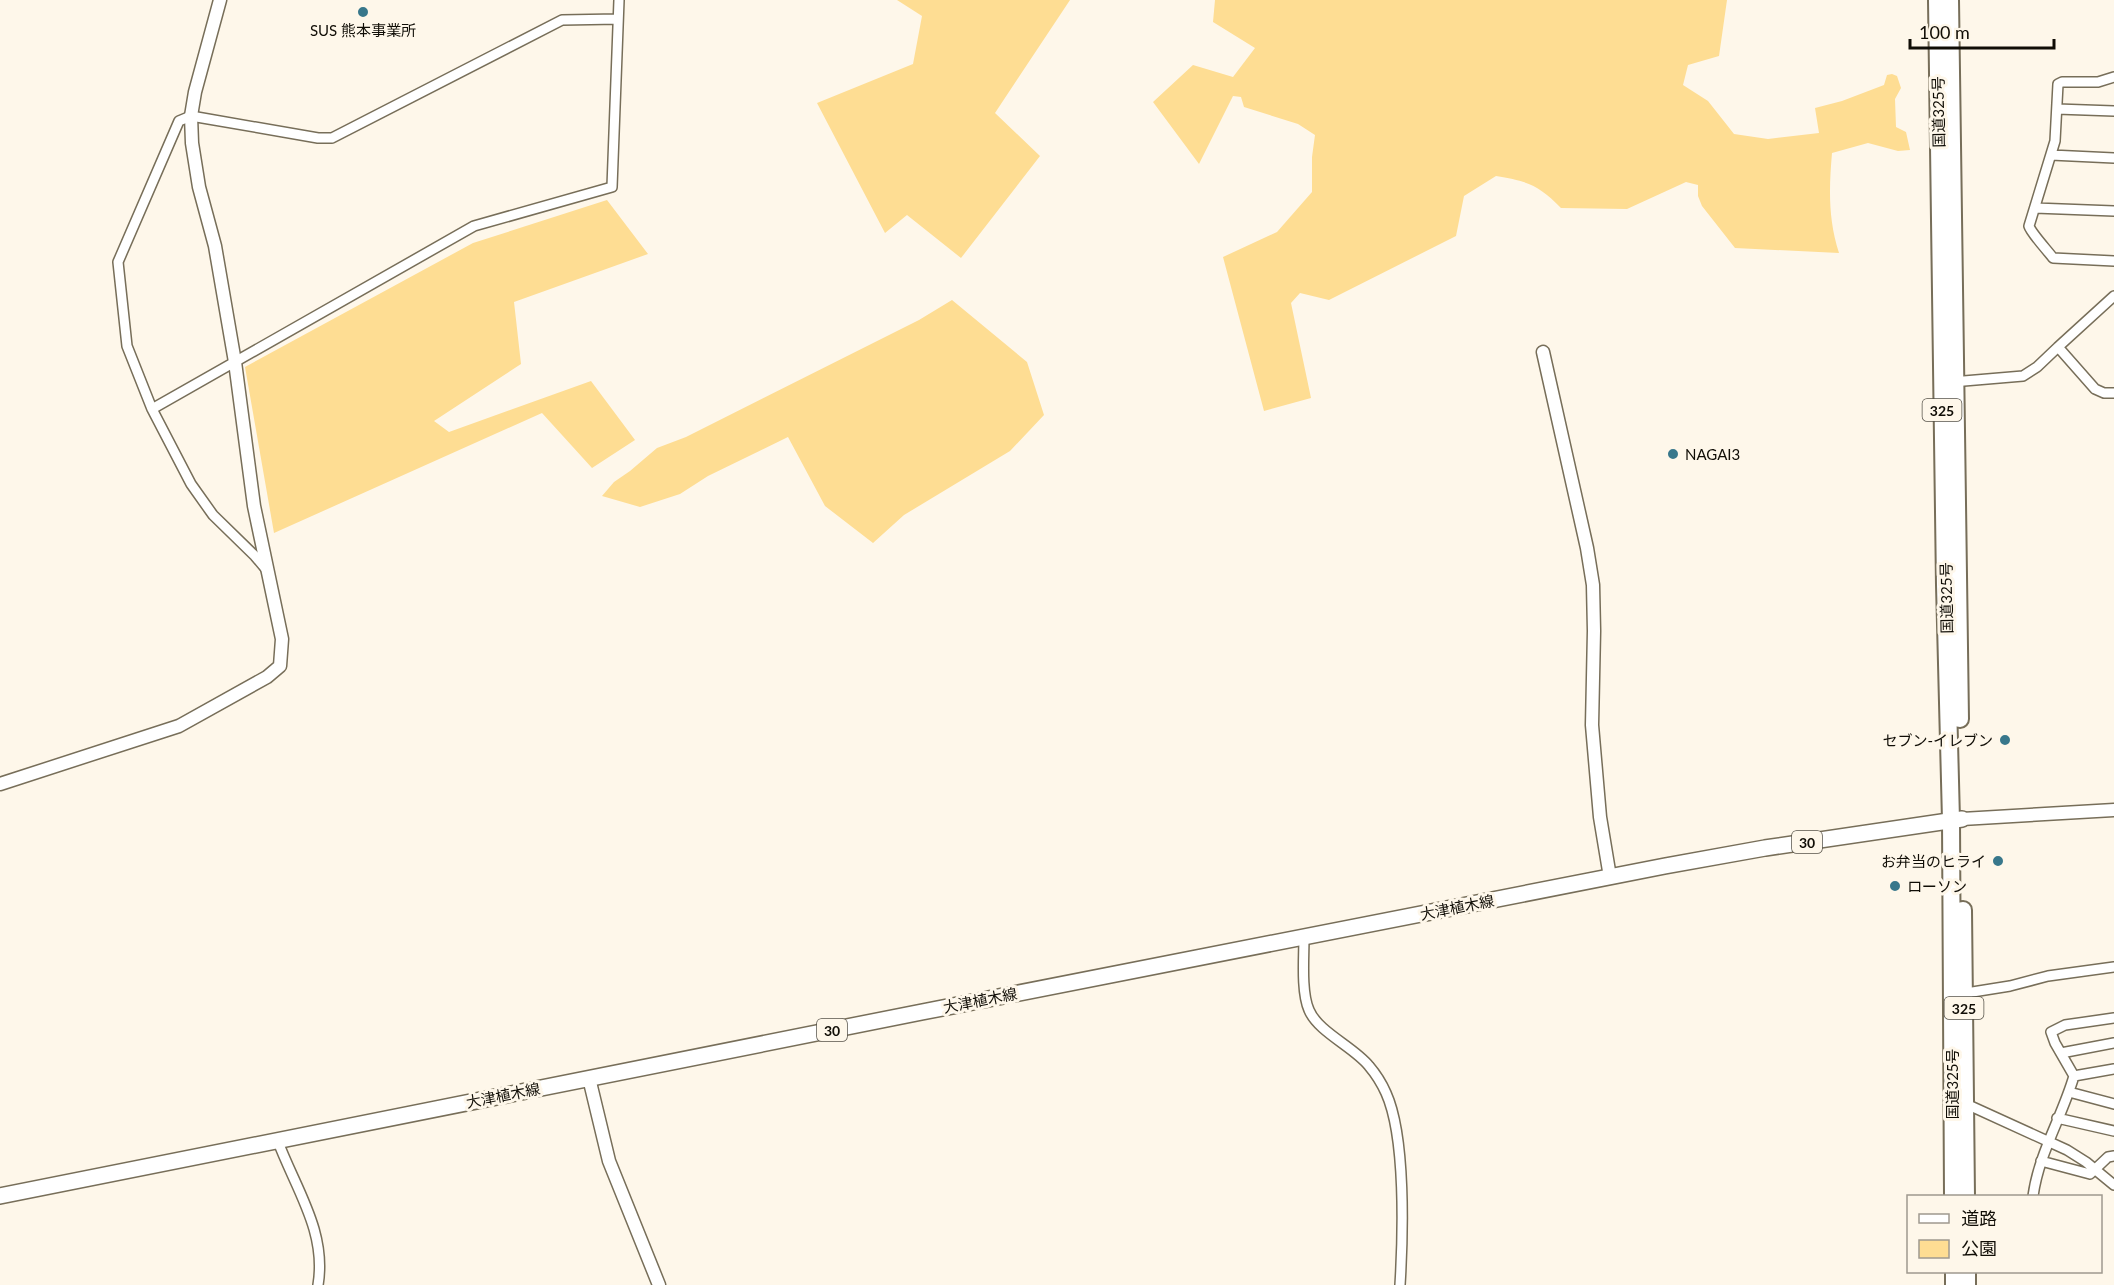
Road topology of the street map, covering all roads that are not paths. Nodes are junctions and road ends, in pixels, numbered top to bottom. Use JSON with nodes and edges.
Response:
{"nodes":[{"id":1,"x":220,"y":0,"type":"edge"},
{"id":2,"x":620,"y":0,"type":"edge"},
{"id":3,"x":1936,"y":0,"type":"edge"},
{"id":4,"x":1950,"y":0,"type":"edge"},
{"id":5,"x":618,"y":19,"type":"junction"},
{"id":6,"x":2114,"y":77,"type":"edge"},
{"id":7,"x":2057,"y":109,"type":"junction"},
{"id":8,"x":2114,"y":111,"type":"edge"},
{"id":9,"x":191,"y":116,"type":"junction"},
{"id":10,"x":2051,"y":155,"type":"junction"},
{"id":11,"x":2114,"y":158,"type":"edge"},
{"id":12,"x":2035,"y":208,"type":"junction"},
{"id":13,"x":2114,"y":211,"type":"edge"},
{"id":14,"x":2114,"y":261,"type":"edge"},
{"id":15,"x":2114,"y":296,"type":"edge"},
{"id":16,"x":2058,"y":347,"type":"junction"},
{"id":17,"x":1543,"y":352,"type":"dead end"},
{"id":18,"x":235,"y":362,"type":"junction"},
{"id":19,"x":1948,"y":382,"type":"junction"},
{"id":20,"x":2114,"y":393,"type":"edge"},
{"id":21,"x":152,"y":409,"type":"junction"},
{"id":22,"x":268,"y":572,"type":"junction"},
{"id":23,"x":0,"y":784,"type":"edge"},
{"id":24,"x":2114,"y":810,"type":"edge"},
{"id":25,"x":1956,"y":820,"type":"junction"},
{"id":26,"x":1610,"y":877,"type":"junction"},
{"id":27,"x":1304,"y":937,"type":"junction"},
{"id":28,"x":2114,"y":967,"type":"edge"},
{"id":29,"x":1958,"y":994,"type":"junction"},
{"id":30,"x":2114,"y":1018,"type":"edge"},
{"id":31,"x":2114,"y":1043,"type":"edge"},
{"id":32,"x":2061,"y":1053,"type":"junction"},
{"id":33,"x":2114,"y":1070,"type":"edge"},
{"id":34,"x":2074,"y":1076,"type":"junction"},
{"id":35,"x":589,"y":1078,"type":"junction"},
{"id":36,"x":2069,"y":1092,"type":"junction"},
{"id":37,"x":1958,"y":1103,"type":"junction"},
{"id":38,"x":2114,"y":1104,"type":"edge"},
{"id":39,"x":2057,"y":1118,"type":"junction"},
{"id":40,"x":2114,"y":1131,"type":"edge"},
{"id":41,"x":277,"y":1139,"type":"junction"},
{"id":42,"x":2048,"y":1142,"type":"junction"},
{"id":43,"x":2114,"y":1156,"type":"edge"},
{"id":44,"x":2041,"y":1161,"type":"junction"},
{"id":45,"x":2095,"y":1169,"type":"junction"},
{"id":46,"x":2114,"y":1185,"type":"edge"},
{"id":47,"x":1953,"y":1195,"type":"edge"},
{"id":48,"x":1966,"y":1195,"type":"edge"},
{"id":49,"x":2033,"y":1195,"type":"edge"},
{"id":50,"x":0,"y":1196,"type":"edge"},
{"id":51,"x":318,"y":1285,"type":"edge"},
{"id":52,"x":659,"y":1285,"type":"edge"},
{"id":53,"x":1400,"y":1285,"type":"edge"}],
"edges":[{"from":1,"to":9,"type":"street"},
{"from":2,"to":5,"type":"street"},
{"from":3,"to":19,"type":"highway","name":"国道325号","number":"325"},
{"from":4,"to":19,"type":"highway","name":"国道325号","number":"325"},
{"from":5,"to":9,"type":"street"},
{"from":5,"to":18,"type":"street"},
{"from":6,"to":7,"type":"street"},
{"from":7,"to":8,"type":"street"},
{"from":7,"to":10,"type":"street"},
{"from":9,"to":18,"type":"street"},
{"from":9,"to":21,"type":"street"},
{"from":10,"to":11,"type":"street"},
{"from":10,"to":12,"type":"street"},
{"from":12,"to":13,"type":"street"},
{"from":12,"to":14,"type":"street"},
{"from":15,"to":16,"type":"street"},
{"from":16,"to":19,"type":"street"},
{"from":16,"to":20,"type":"street"},
{"from":17,"to":26,"type":"street"},
{"from":18,"to":21,"type":"street"},
{"from":18,"to":22,"type":"street"},
{"from":19,"to":25,"type":"highway","name":"国道325号","number":"325"},
{"from":21,"to":22,"type":"street"},
{"from":22,"to":23,"type":"street"},
{"from":24,"to":25,"type":"street"},
{"from":25,"to":26,"type":"main road","name":"大津植木線","number":"30"},
{"from":25,"to":29,"type":"highway","name":"国道325号","number":"325"},
{"from":26,"to":27,"type":"main road","name":"大津植木線","number":"30"},
{"from":27,"to":35,"type":"main road","name":"大津植木線","number":"30"},
{"from":27,"to":53,"type":"street"},
{"from":28,"to":29,"type":"street"},
{"from":29,"to":37,"type":"highway","name":"国道325号","number":"325"},
{"from":30,"to":32,"type":"street"},
{"from":31,"to":32,"type":"street"},
{"from":32,"to":34,"type":"street"},
{"from":33,"to":34,"type":"street"},
{"from":34,"to":36,"type":"street"},
{"from":35,"to":41,"type":"main road","name":"大津植木線","number":"30"},
{"from":35,"to":52,"type":"street"},
{"from":36,"to":38,"type":"street"},
{"from":36,"to":39,"type":"street"},
{"from":37,"to":42,"type":"street"},
{"from":37,"to":47,"type":"highway","name":"国道325号","number":"325"},
{"from":37,"to":48,"type":"highway","name":"国道325号","number":"325"},
{"from":39,"to":40,"type":"street"},
{"from":39,"to":42,"type":"street"},
{"from":41,"to":50,"type":"main road","name":"大津植木線","number":"30"},
{"from":41,"to":51,"type":"street"},
{"from":42,"to":44,"type":"street"},
{"from":42,"to":45,"type":"street"},
{"from":43,"to":45,"type":"street"},
{"from":44,"to":45,"type":"street"},
{"from":44,"to":49,"type":"street"},
{"from":45,"to":46,"type":"street"}]}
